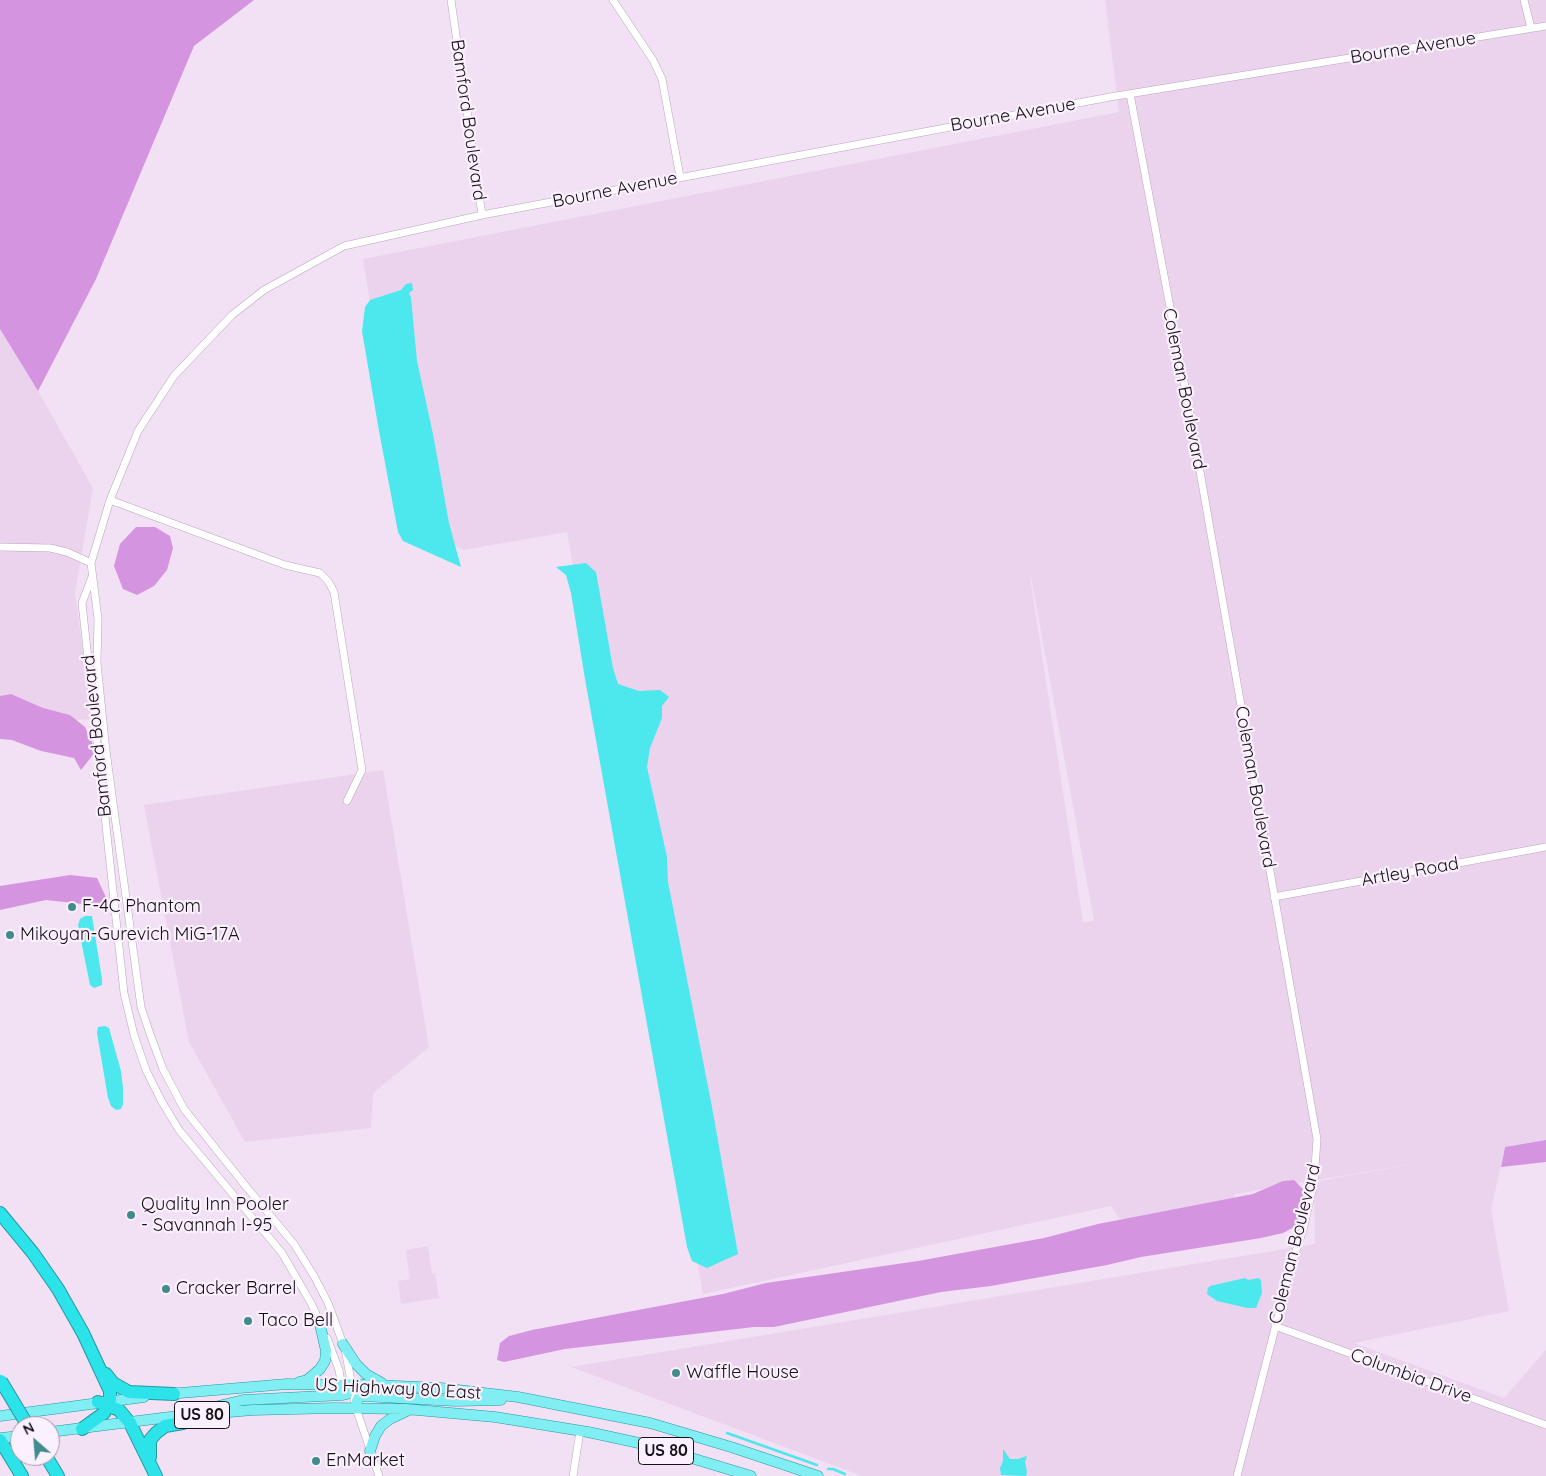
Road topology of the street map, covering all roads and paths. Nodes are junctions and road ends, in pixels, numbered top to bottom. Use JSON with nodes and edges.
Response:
{"nodes":[{"id":1,"x":451,"y":0,"type":"edge"},
{"id":2,"x":613,"y":0,"type":"edge"},
{"id":3,"x":1524,"y":0,"type":"edge"},
{"id":4,"x":1546,"y":26,"type":"edge"},
{"id":5,"x":1532,"y":28,"type":"junction"},
{"id":6,"x":1130,"y":94,"type":"junction"},
{"id":7,"x":680,"y":177,"type":"junction"},
{"id":8,"x":482,"y":215,"type":"junction"},
{"id":9,"x":110,"y":500,"type":"junction"},
{"id":10,"x":0,"y":547,"type":"edge"},
{"id":11,"x":91,"y":563,"type":"junction"},
{"id":12,"x":92,"y":576,"type":"junction"},
{"id":13,"x":347,"y":800,"type":"dead end"},
{"id":14,"x":1546,"y":847,"type":"edge"},
{"id":15,"x":1274,"y":897,"type":"junction"},
{"id":16,"x":0,"y":1213,"type":"edge"},
{"id":17,"x":319,"y":1320,"type":"junction"},
{"id":18,"x":1275,"y":1326,"type":"junction"},
{"id":19,"x":343,"y":1344,"type":"junction"},
{"id":20,"x":98,"y":1364,"type":"junction"},
{"id":21,"x":0,"y":1381,"type":"edge"},
{"id":22,"x":287,"y":1384,"type":"junction"},
{"id":23,"x":388,"y":1386,"type":"junction"},
{"id":24,"x":347,"y":1388,"type":"junction"},
{"id":25,"x":174,"y":1394,"type":"junction"},
{"id":26,"x":535,"y":1400,"type":"junction"},
{"id":27,"x":105,"y":1403,"type":"junction"},
{"id":28,"x":356,"y":1408,"type":"junction"},
{"id":29,"x":411,"y":1410,"type":"junction"},
{"id":30,"x":208,"y":1414,"type":"junction"},
{"id":31,"x":0,"y":1416,"type":"edge"},
{"id":32,"x":22,"y":1416,"type":"edge"},
{"id":33,"x":170,"y":1417,"type":"junction"},
{"id":34,"x":130,"y":1423,"type":"junction"},
{"id":35,"x":1546,"y":1425,"type":"edge"},
{"id":36,"x":82,"y":1429,"type":"junction"},
{"id":37,"x":60,"y":1431,"type":"edge"},
{"id":38,"x":580,"y":1431,"type":"junction"},
{"id":39,"x":0,"y":1439,"type":"edge"},
{"id":40,"x":370,"y":1450,"type":"junction"},
{"id":41,"x":154,"y":1470,"type":"edge"},
{"id":42,"x":20,"y":1474,"type":"edge"},
{"id":43,"x":379,"y":1476,"type":"edge"},
{"id":44,"x":573,"y":1476,"type":"edge"},
{"id":45,"x":751,"y":1476,"type":"edge"},
{"id":46,"x":818,"y":1476,"type":"edge"},
{"id":47,"x":1237,"y":1476,"type":"edge"}],
"edges":[{"from":1,"to":8,"type":"street","name":"Bamford Boulevard"},
{"from":2,"to":7,"type":"street"},
{"from":3,"to":5,"type":"street"},
{"from":4,"to":5,"type":"street","name":"Bourne Avenue"},
{"from":5,"to":6,"type":"street","name":"Bourne Avenue"},
{"from":6,"to":7,"type":"street","name":"Bourne Avenue"},
{"from":6,"to":15,"type":"street","name":"Coleman Boulevard"},
{"from":7,"to":8,"type":"street","name":"Bourne Avenue"},
{"from":8,"to":9,"type":"street","name":"Bamford Boulevard"},
{"from":9,"to":11,"type":"street","name":"Bamford Boulevard"},
{"from":9,"to":13,"type":"street"},
{"from":10,"to":11,"type":"street"},
{"from":11,"to":12,"type":"street","name":"Bamford Boulevard"},
{"from":12,"to":17,"type":"street","name":"Bamford Boulevard"},
{"from":12,"to":19,"type":"street","name":"Bamford Boulevard"},
{"from":14,"to":15,"type":"street","name":"Artley Road"},
{"from":15,"to":18,"type":"street","name":"Coleman Boulevard"},
{"from":16,"to":20,"type":"highway"},
{"from":17,"to":22,"type":"main road"},
{"from":17,"to":24,"type":"street"},
{"from":18,"to":35,"type":"street","name":"Columbia Drive"},
{"from":18,"to":47,"type":"street","name":"Coleman Boulevard"},
{"from":19,"to":23,"type":"main road"},
{"from":19,"to":24,"type":"street"},
{"from":20,"to":25,"type":"highway"},
{"from":20,"to":27,"type":"highway"},
{"from":21,"to":32,"type":"highway","bridge":true},
{"from":22,"to":24,"type":"main road","name":"US Highway 80 East","number":"US 80"},
{"from":22,"to":25,"type":"main road","name":"US Highway 80 East","number":"US 80"},
{"from":23,"to":24,"type":"main road","name":"US Highway 80 East","number":"US 80"},
{"from":23,"to":26,"type":"main road","name":"US Highway 80 East","number":"US 80"},
{"from":24,"to":28,"type":"street"},
{"from":24,"to":28,"type":"street"},
{"from":24,"to":33,"type":"main road"},
{"from":25,"to":27,"type":"main road","name":"US Highway 80 East","number":"US 80"},
{"from":26,"to":28,"type":"main road"},
{"from":26,"to":46,"type":"main road","name":"US Highway 80 East","number":"US 80"},
{"from":27,"to":31,"type":"main road","name":"US Highway 80 East","number":"US 80"},
{"from":27,"to":34,"type":"highway"},
{"from":27,"to":36,"type":"highway"},
{"from":28,"to":29,"type":"main road","name":"US Highway 80 East","number":"US 80"},
{"from":28,"to":30,"type":"main road","name":"US Highway 80 East","number":"US 80"},
{"from":28,"to":40,"type":"street"},
{"from":29,"to":38,"type":"main road","name":"US Highway 80 East","number":"US 80"},
{"from":29,"to":40,"type":"main road"},
{"from":30,"to":33,"type":"main road","name":"US Highway 80 East","number":"US 80"},
{"from":30,"to":41,"type":"highway"},
{"from":33,"to":34,"type":"main road","name":"US Highway 80 East","number":"US 80"},
{"from":34,"to":36,"type":"main road","name":"US Highway 80 East","number":"US 80"},
{"from":34,"to":41,"type":"highway"},
{"from":36,"to":37,"type":"main road","name":"US Highway 80 East","number":"US 80"},
{"from":38,"to":44,"type":"street"},
{"from":38,"to":45,"type":"main road","name":"US Highway 80 East","number":"US 80"},
{"from":39,"to":42,"type":"highway"},
{"from":40,"to":43,"type":"street"}]}
